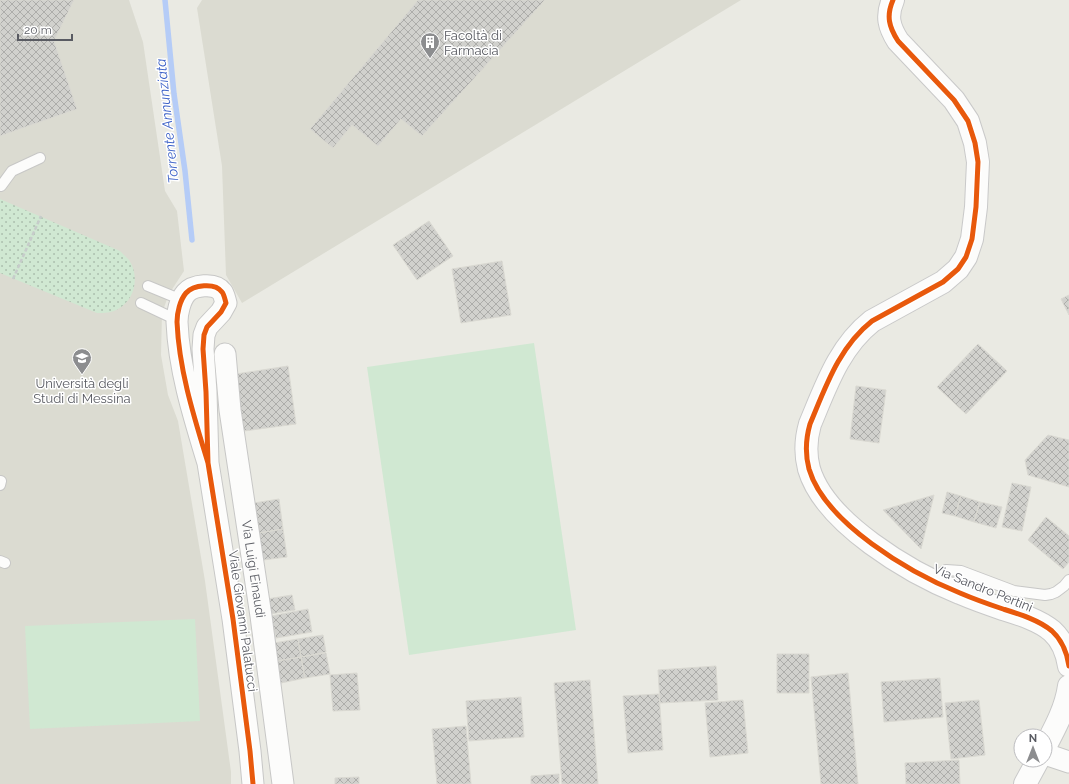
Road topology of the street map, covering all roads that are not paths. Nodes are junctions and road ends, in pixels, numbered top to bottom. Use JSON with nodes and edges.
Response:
{"nodes":[{"id":1,"x":893,"y":0,"type":"edge"},
{"id":2,"x":40,"y":158,"type":"dead end"},
{"id":3,"x":1,"y":186,"type":"dead end"},
{"id":4,"x":148,"y":286,"type":"dead end"},
{"id":5,"x":182,"y":300,"type":"junction"},
{"id":6,"x":141,"y":303,"type":"dead end"},
{"id":7,"x":177,"y":320,"type":"junction"},
{"id":8,"x":225,"y":354,"type":"dead end"},
{"id":9,"x":208,"y":462,"type":"junction"},
{"id":10,"x":1069,"y":580,"type":"edge"},
{"id":11,"x":935,"y":582,"type":"junction"},
{"id":12,"x":1069,"y":666,"type":"edge"},
{"id":13,"x":1069,"y":686,"type":"edge"},
{"id":14,"x":1053,"y":733,"type":"edge"},
{"id":15,"x":1053,"y":757,"type":"edge"},
{"id":16,"x":1069,"y":762,"type":"edge"},
{"id":17,"x":1034,"y":768,"type":"edge"},
{"id":18,"x":254,"y":784,"type":"edge"},
{"id":19,"x":283,"y":784,"type":"edge"},
{"id":20,"x":1025,"y":784,"type":"edge"}],
"edges":[{"from":1,"to":11,"type":"street","name":"Via Sandro Pertini"},
{"from":2,"to":3,"type":"lane"},
{"from":4,"to":5,"type":"lane"},
{"from":5,"to":7,"type":"street"},
{"from":5,"to":9,"type":"street"},
{"from":6,"to":7,"type":"lane"},
{"from":7,"to":9,"type":"street"},
{"from":8,"to":19,"type":"street","name":"Via Luigi Einaudi"},
{"from":9,"to":18,"type":"street","name":"Viale Giovanni Palatucci"},
{"from":10,"to":11,"type":"lane"},
{"from":11,"to":12,"type":"street","name":"Via Sandro Pertini"},
{"from":13,"to":14,"type":"street"},
{"from":15,"to":16,"type":"street"},
{"from":17,"to":20,"type":"street"}]}
